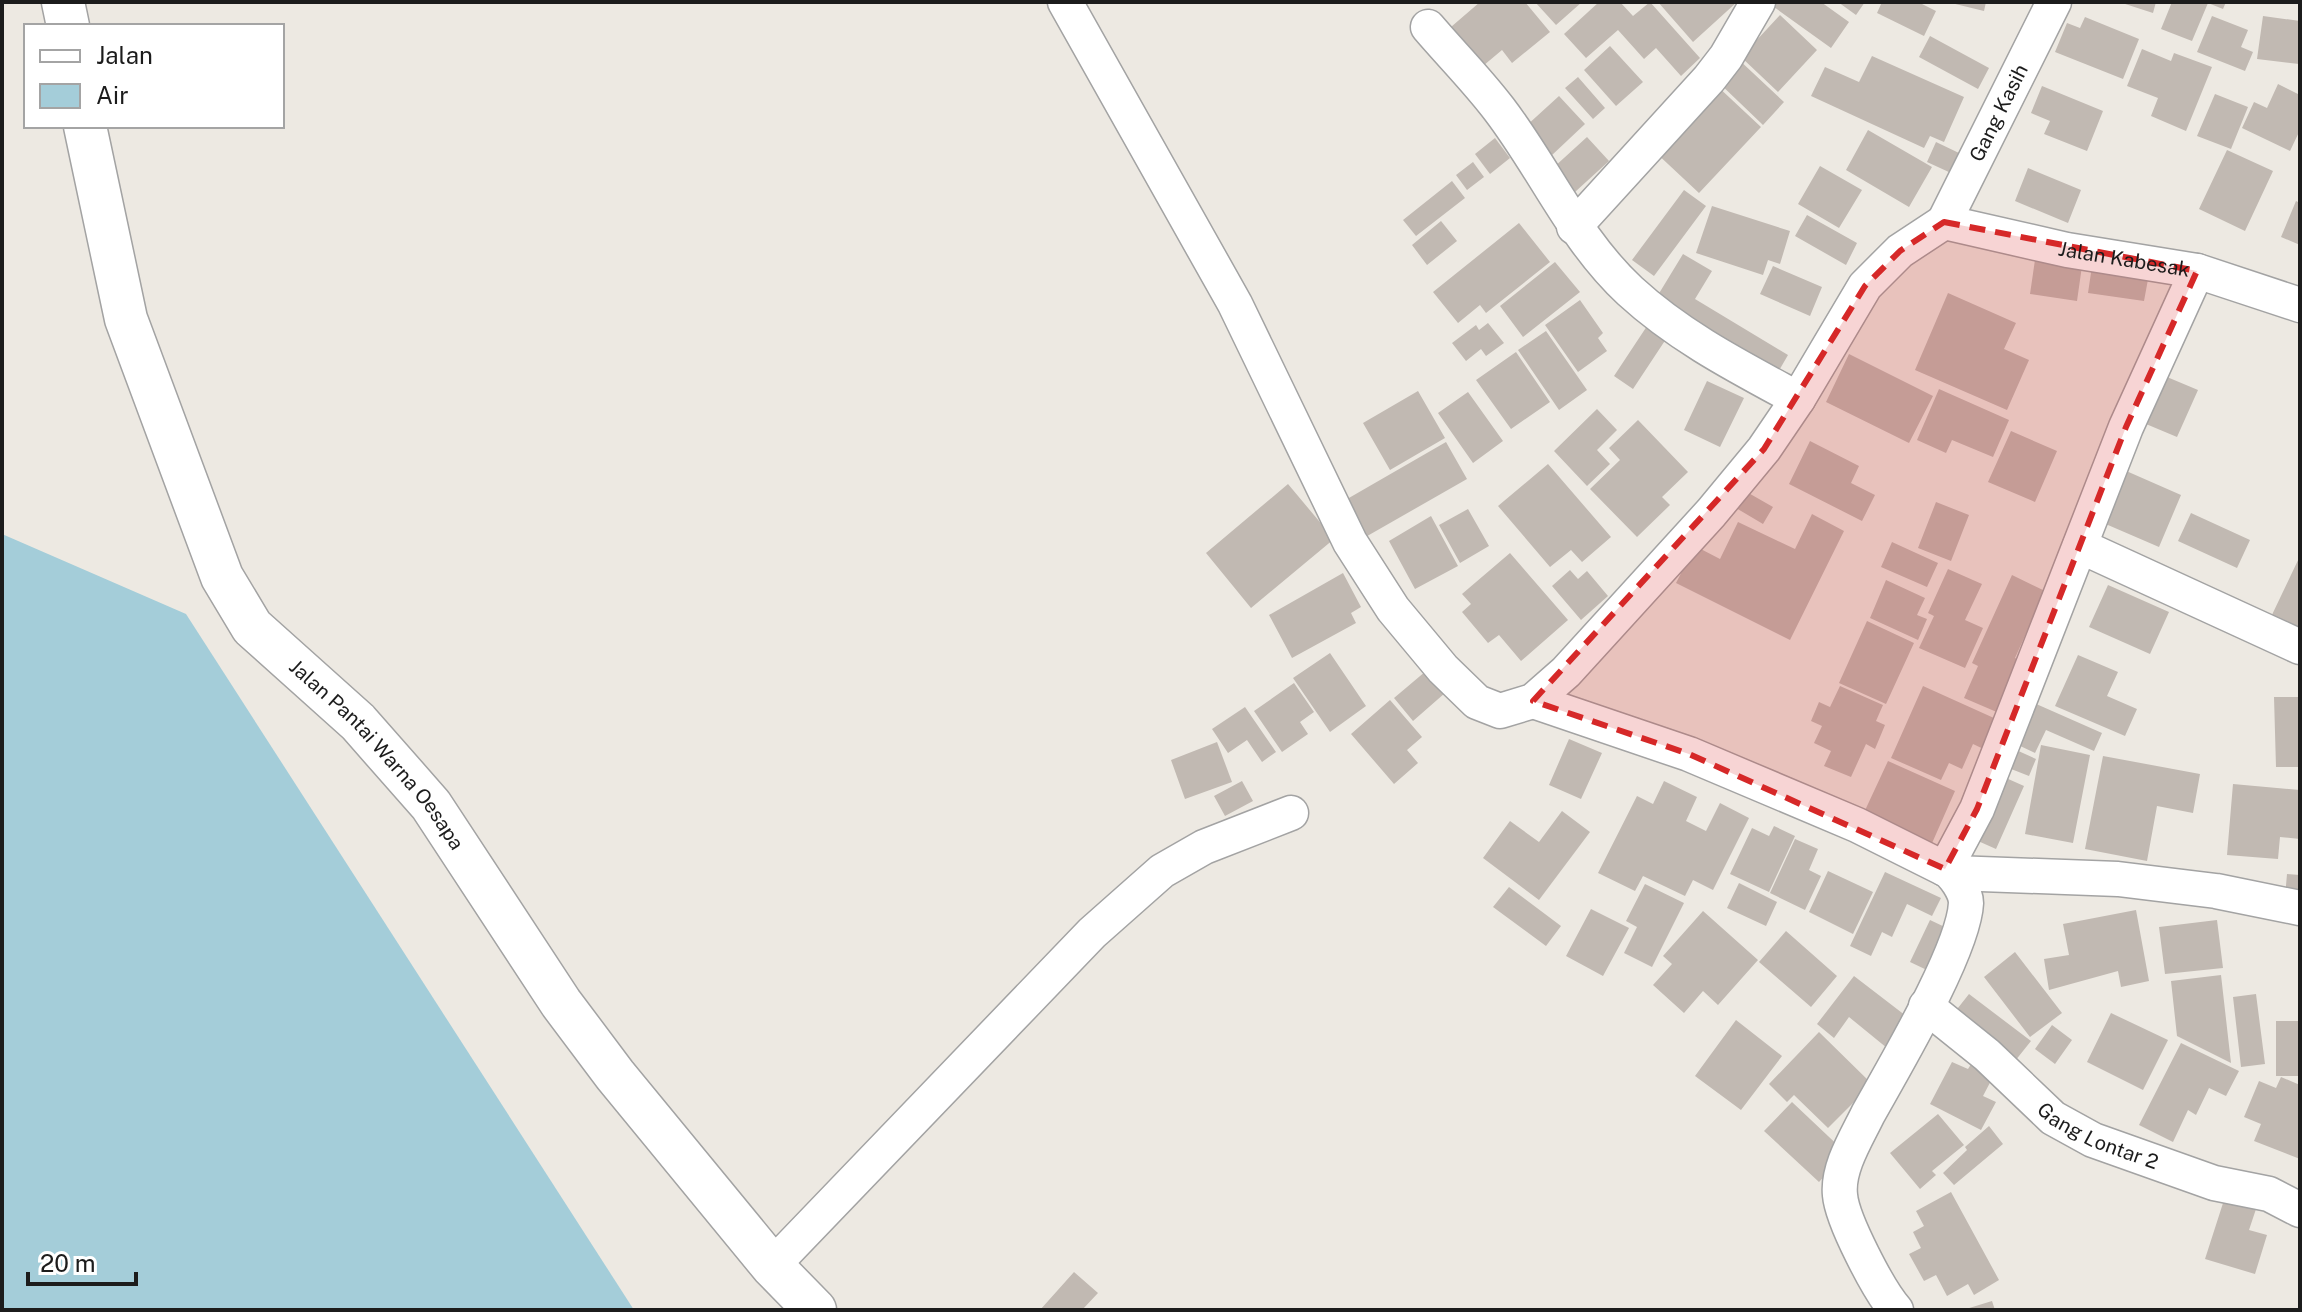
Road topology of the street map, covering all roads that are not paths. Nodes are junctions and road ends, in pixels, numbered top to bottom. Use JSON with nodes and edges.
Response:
{"nodes":[{"id":1,"x":63,"y":2,"type":"edge"},
{"id":2,"x":1065,"y":2,"type":"edge"},
{"id":3,"x":1758,"y":2,"type":"edge"},
{"id":4,"x":2054,"y":2,"type":"edge"},
{"id":5,"x":68,"y":24,"type":"edge"},
{"id":6,"x":1428,"y":27,"type":"dead end"},
{"id":7,"x":85,"y":128,"type":"edge"},
{"id":8,"x":1944,"y":222,"type":"junction"},
{"id":9,"x":1574,"y":227,"type":"junction"},
{"id":10,"x":2197,"y":271,"type":"junction"},
{"id":11,"x":2300,"y":305,"type":"edge"},
{"id":12,"x":1798,"y":399,"type":"junction"},
{"id":13,"x":2080,"y":546,"type":"junction"},
{"id":14,"x":2300,"y":647,"type":"edge"},
{"id":15,"x":1533,"y":701,"type":"junction"},
{"id":16,"x":1291,"y":813,"type":"dead end"},
{"id":17,"x":1950,"y":871,"type":"junction"},
{"id":18,"x":2300,"y":908,"type":"edge"},
{"id":19,"x":1926,"y":1006,"type":"junction"},
{"id":20,"x":2300,"y":1210,"type":"edge"},
{"id":21,"x":772,"y":1266,"type":"junction"},
{"id":22,"x":815,"y":1310,"type":"edge"},
{"id":23,"x":1896,"y":1310,"type":"edge"}],
"edges":[{"from":1,"to":5,"type":"street"},
{"from":2,"to":15,"type":"street"},
{"from":3,"to":9,"type":"street"},
{"from":4,"to":8,"type":"street","name":"Gang Kasih"},
{"from":6,"to":9,"type":"street"},
{"from":7,"to":21,"type":"street","name":"Jalan Pantai Warna Oesapa"},
{"from":8,"to":10,"type":"street","name":"Jalan Kabesak"},
{"from":8,"to":12,"type":"street"},
{"from":9,"to":12,"type":"street"},
{"from":10,"to":11,"type":"street","name":"Jalan Kabesak"},
{"from":10,"to":13,"type":"street"},
{"from":12,"to":15,"type":"street"},
{"from":13,"to":14,"type":"street"},
{"from":13,"to":17,"type":"street"},
{"from":15,"to":17,"type":"street"},
{"from":16,"to":21,"type":"street"},
{"from":17,"to":18,"type":"street"},
{"from":17,"to":19,"type":"street"},
{"from":19,"to":20,"type":"street","name":"Gang Lontar 2"},
{"from":19,"to":23,"type":"street"},
{"from":21,"to":22,"type":"street","name":"Jalan Pantai Warna Oesapa"}]}
